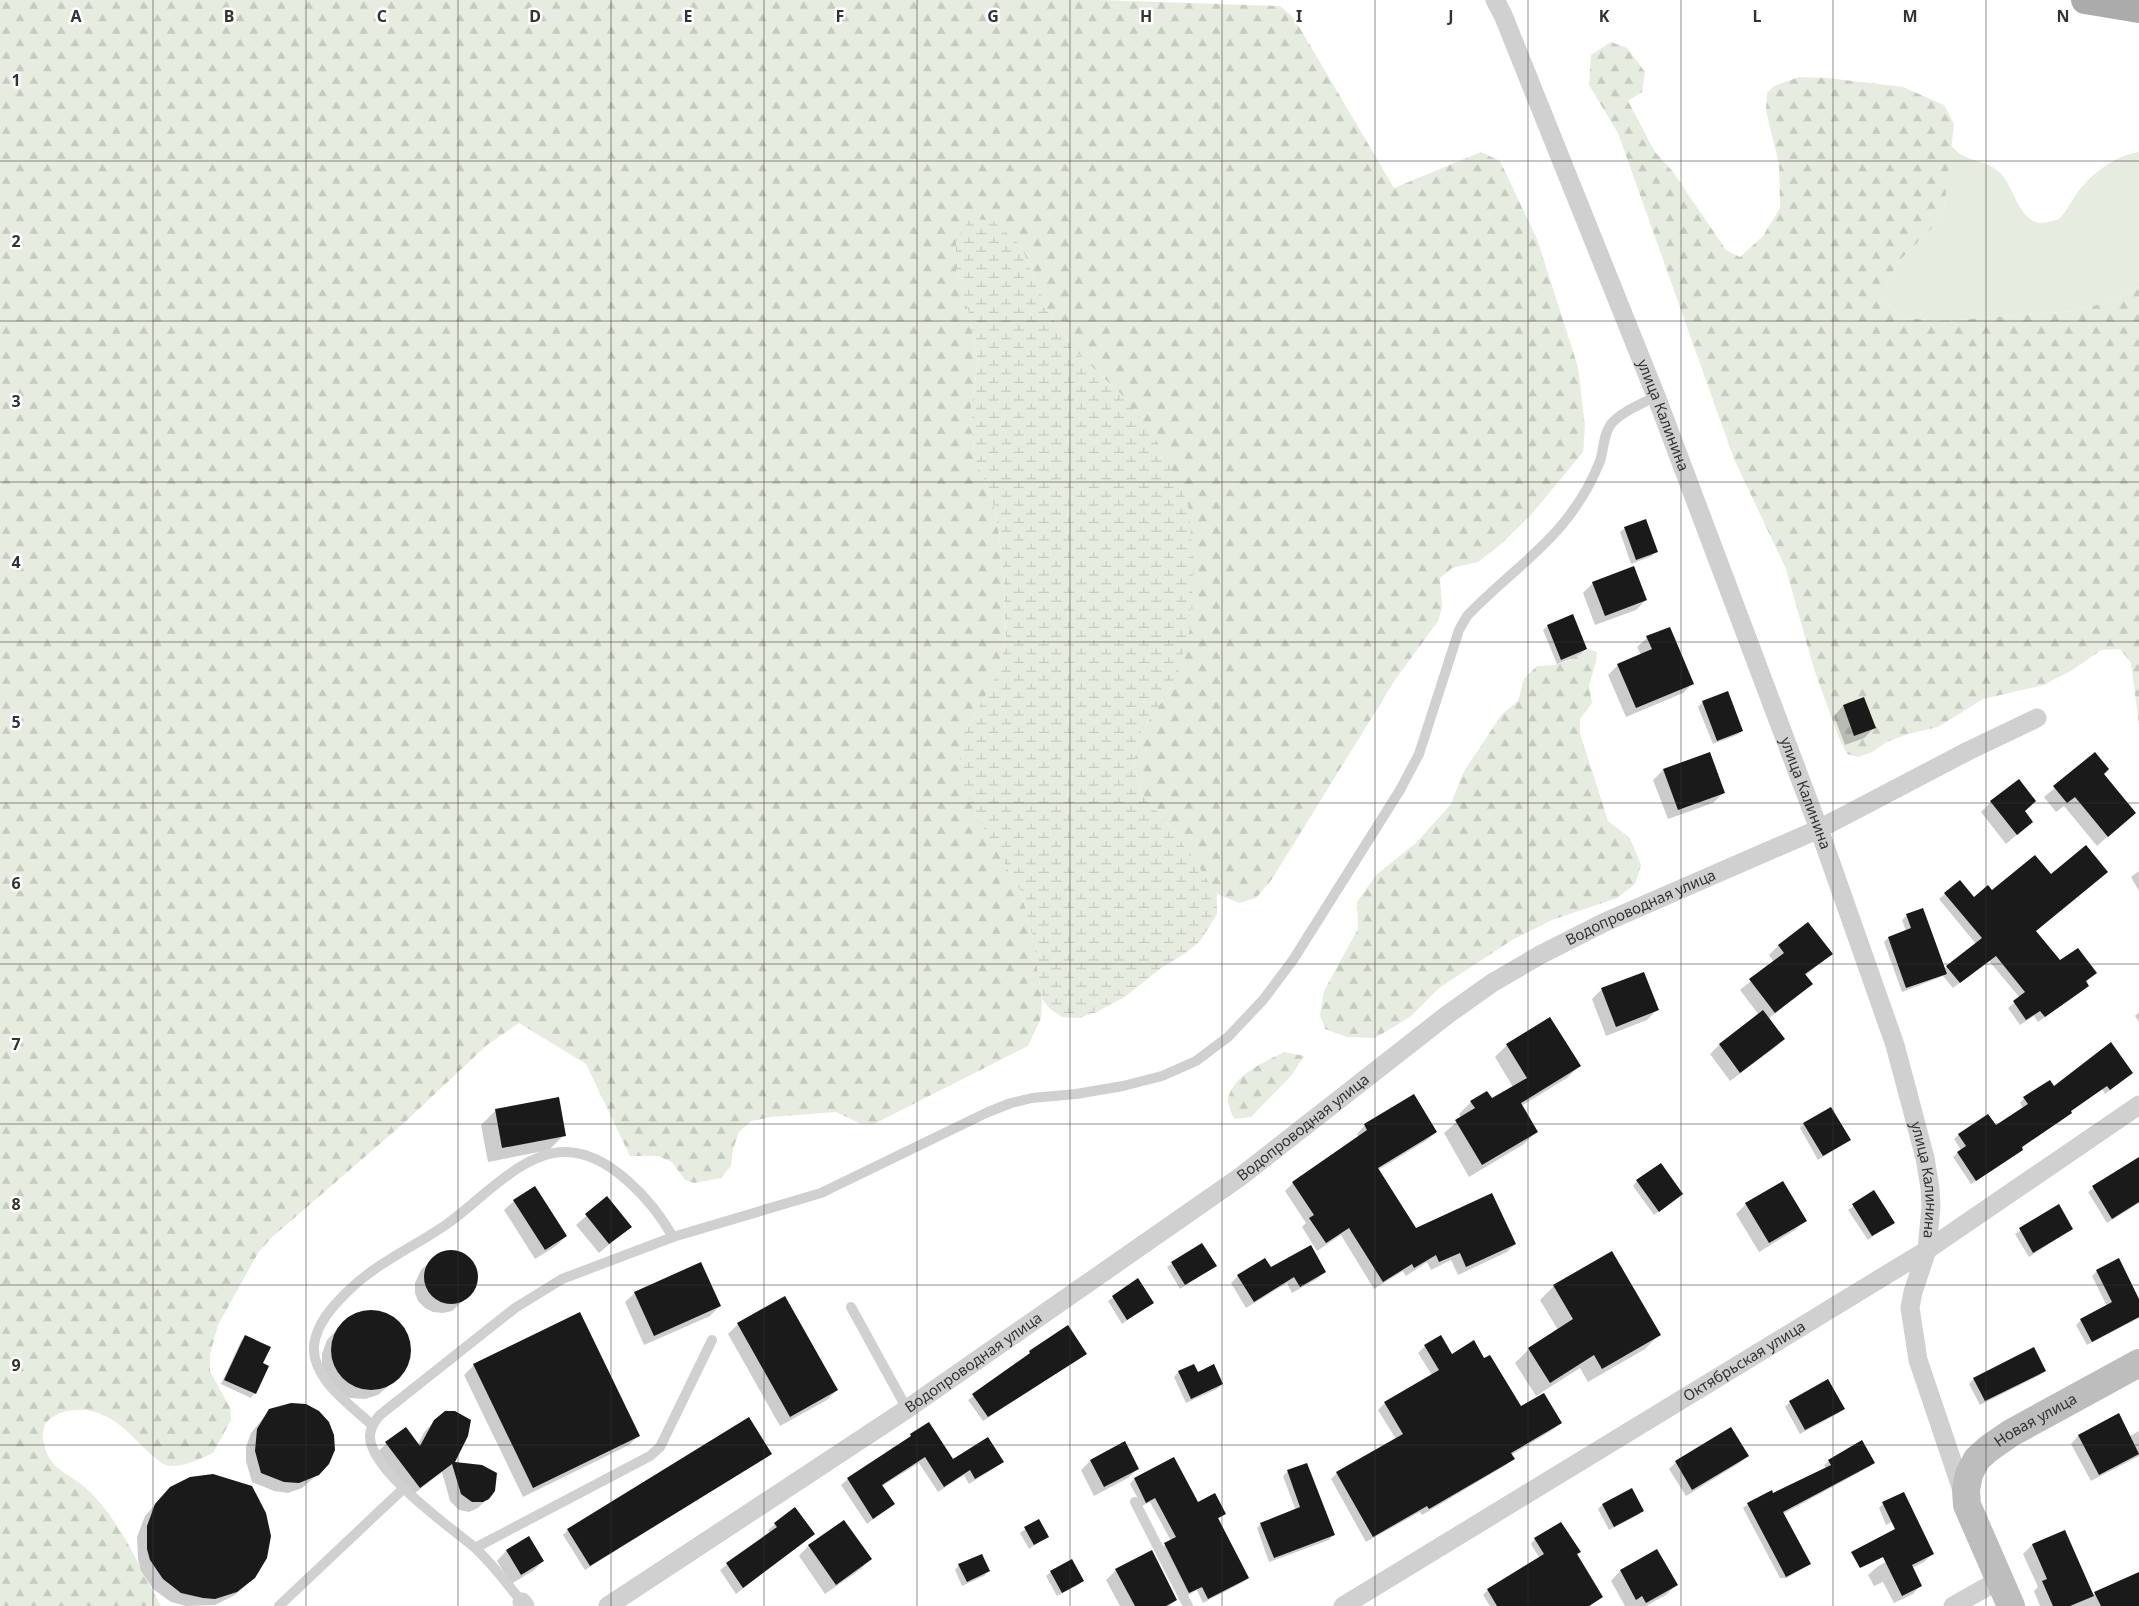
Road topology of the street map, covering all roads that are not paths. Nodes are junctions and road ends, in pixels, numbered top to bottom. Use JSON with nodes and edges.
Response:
{"nodes":[{"id":1,"x":1495,"y":0,"type":"edge"},
{"id":2,"x":2084,"y":0,"type":"edge"},
{"id":3,"x":2139,"y":9,"type":"edge"},
{"id":4,"x":1656,"y":396,"type":"junction"},
{"id":5,"x":2037,"y":718,"type":"dead end"},
{"id":6,"x":1819,"y":829,"type":"junction"},
{"id":7,"x":2139,"y":1105,"type":"edge"},
{"id":8,"x":673,"y":1237,"type":"junction"},
{"id":9,"x":1927,"y":1250,"type":"junction"},
{"id":10,"x":852,"y":1307,"type":"dead end"},
{"id":11,"x":712,"y":1340,"type":"dead end"},
{"id":12,"x":2139,"y":1362,"type":"edge"},
{"id":13,"x":907,"y":1409,"type":"junction"},
{"id":14,"x":372,"y":1425,"type":"junction"},
{"id":15,"x":404,"y":1488,"type":"junction"},
{"id":16,"x":1135,"y":1502,"type":"dead end"},
{"id":17,"x":1967,"y":1505,"type":"junction"},
{"id":18,"x":475,"y":1548,"type":"junction"},
{"id":19,"x":1999,"y":1580,"type":"junction"},
{"id":20,"x":523,"y":1604,"type":"edge"},
{"id":21,"x":279,"y":1606,"type":"edge"},
{"id":22,"x":608,"y":1606,"type":"edge"},
{"id":23,"x":1188,"y":1606,"type":"edge"},
{"id":24,"x":1343,"y":1606,"type":"edge"},
{"id":25,"x":1953,"y":1606,"type":"edge"},
{"id":26,"x":2011,"y":1606,"type":"edge"}],
"edges":[{"from":1,"to":4,"type":"street","name":"улица Калинина"},
{"from":2,"to":3,"type":"main road"},
{"from":4,"to":6,"type":"street","name":"улица Калинина"},
{"from":4,"to":8,"type":"lane"},
{"from":5,"to":6,"type":"street","name":"Водопроводная улица"},
{"from":6,"to":9,"type":"street","name":"улица Калинина"},
{"from":6,"to":13,"type":"street","name":"Водопроводная улица"},
{"from":7,"to":9,"type":"street","name":"Октябрьская улица"},
{"from":8,"to":14,"type":"lane"},
{"from":8,"to":14,"type":"lane"},
{"from":9,"to":17,"type":"street","name":"улица Калинина"},
{"from":9,"to":24,"type":"street","name":"Октябрьская улица"},
{"from":10,"to":13,"type":"lane"},
{"from":11,"to":18,"type":"lane"},
{"from":12,"to":17,"type":"street","name":"Новая улица"},
{"from":13,"to":22,"type":"street","name":"Водопроводная улица"},
{"from":14,"to":15,"type":"lane"},
{"from":15,"to":18,"type":"lane"},
{"from":15,"to":21,"type":"lane"},
{"from":16,"to":23,"type":"lane"},
{"from":17,"to":19,"type":"street","name":"улица Калинина"},
{"from":18,"to":20,"type":"lane"},
{"from":19,"to":25,"type":"street"},
{"from":19,"to":26,"type":"street","name":"улица Калинина"}]}
